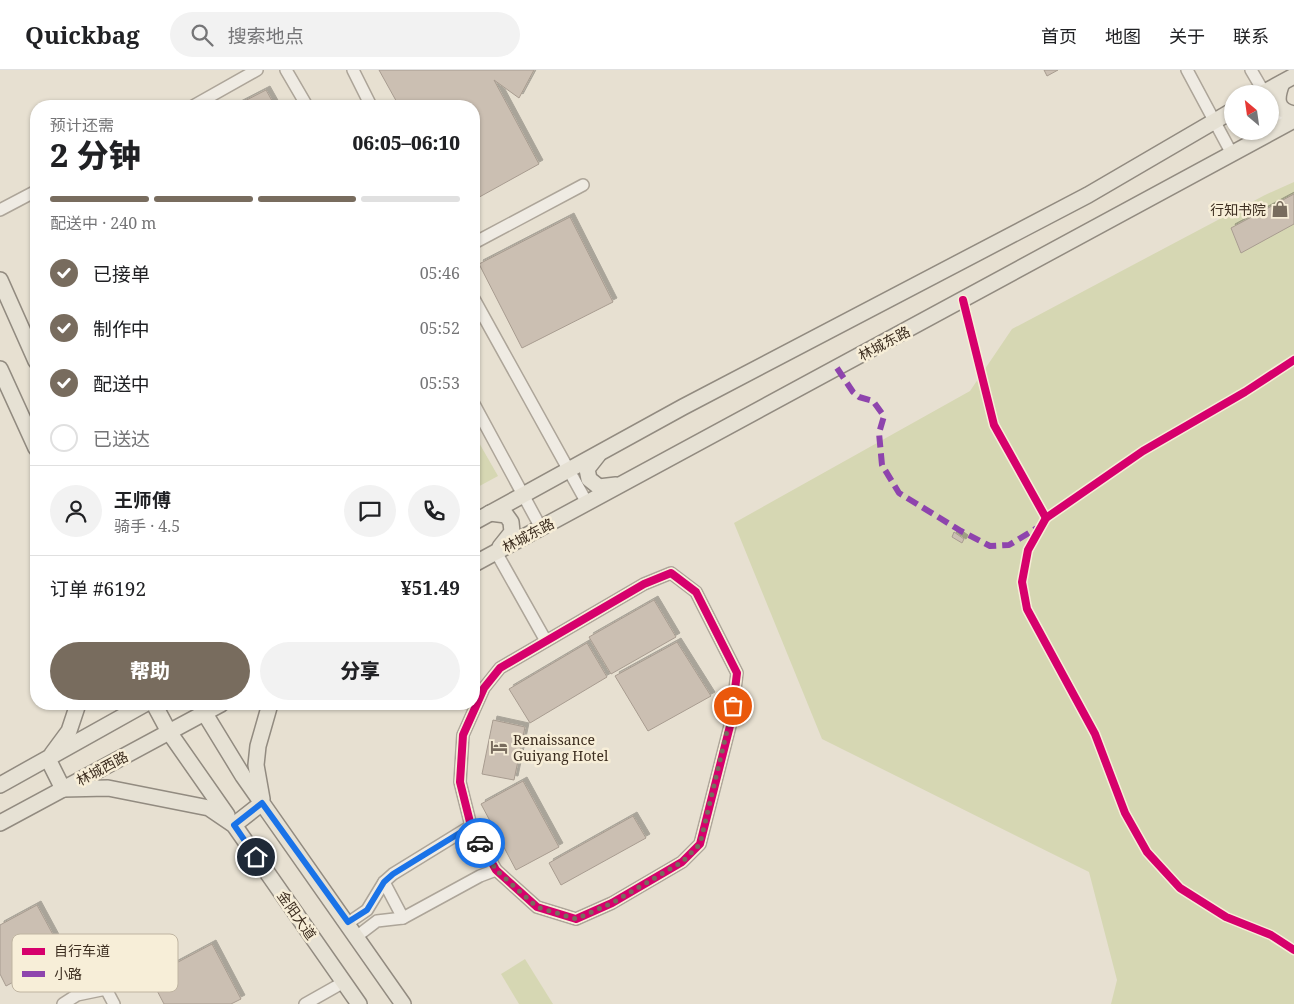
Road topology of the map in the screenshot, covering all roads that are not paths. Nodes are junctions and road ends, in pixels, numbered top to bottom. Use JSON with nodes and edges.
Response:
{"nodes":[{"id":1,"x":257,"y":70,"type":"edge"},
{"id":2,"x":286,"y":70,"type":"edge"},
{"id":3,"x":353,"y":70,"type":"edge"},
{"id":4,"x":1187,"y":70,"type":"edge"},
{"id":5,"x":1251,"y":70,"type":"edge"},
{"id":6,"x":1288,"y":80,"type":"edge"},
{"id":7,"x":1259,"y":85,"type":"edge"},
{"id":8,"x":203,"y":100,"type":"edge"},
{"id":9,"x":304,"y":100,"type":"edge"},
{"id":10,"x":367,"y":100,"type":"edge"},
{"id":11,"x":1279,"y":112,"type":"edge"},
{"id":12,"x":1294,"y":114,"type":"edge"},
{"id":13,"x":1224,"y":115,"type":"edge"},
{"id":14,"x":1214,"y":121,"type":"junction"},
{"id":15,"x":1288,"y":123,"type":"edge"},
{"id":16,"x":1232,"y":154,"type":"junction"},
{"id":17,"x":583,"y":185,"type":"dead end"},
{"id":18,"x":30,"y":194,"type":"edge"},
{"id":19,"x":0,"y":210,"type":"edge"},
{"id":20,"x":480,"y":240,"type":"edge"},
{"id":21,"x":0,"y":280,"type":"edge"},
{"id":22,"x":480,"y":310,"type":"edge"},
{"id":23,"x":30,"y":348,"type":"edge"},
{"id":24,"x":0,"y":368,"type":"edge"},
{"id":25,"x":480,"y":415,"type":"edge"},
{"id":26,"x":30,"y":435,"type":"edge"},
{"id":27,"x":600,"y":452,"type":"junction"},
{"id":28,"x":569,"y":470,"type":"junction"},
{"id":29,"x":623,"y":484,"type":"junction"},
{"id":30,"x":522,"y":495,"type":"junction"},
{"id":31,"x":587,"y":503,"type":"junction"},
{"id":32,"x":490,"y":513,"type":"junction"},
{"id":33,"x":480,"y":519,"type":"edge"},
{"id":34,"x":541,"y":528,"type":"junction"},
{"id":35,"x":496,"y":552,"type":"junction"},
{"id":36,"x":480,"y":561,"type":"edge"},
{"id":37,"x":546,"y":641,"type":"junction"},
{"id":38,"x":480,"y":697,"type":"edge"},
{"id":39,"x":76,"y":710,"type":"edge"},
{"id":40,"x":134,"y":710,"type":"edge"},
{"id":41,"x":157,"y":710,"type":"edge"},
{"id":42,"x":198,"y":710,"type":"edge"},
{"id":43,"x":202,"y":710,"type":"edge"},
{"id":44,"x":268,"y":710,"type":"edge"},
{"id":45,"x":474,"y":710,"type":"edge"},
{"id":46,"x":169,"y":732,"type":"junction"},
{"id":47,"x":48,"y":759,"type":"junction"},
{"id":48,"x":0,"y":785,"type":"edge"},
{"id":49,"x":63,"y":789,"type":"junction"},
{"id":50,"x":262,"y":803,"type":"junction"},
{"id":51,"x":0,"y":823,"type":"edge"},
{"id":52,"x":234,"y":825,"type":"junction"},
{"id":53,"x":471,"y":826,"type":"junction"},
{"id":54,"x":496,"y":870,"type":"junction"},
{"id":55,"x":384,"y":882,"type":"junction"},
{"id":56,"x":403,"y":918,"type":"junction"},
{"id":57,"x":348,"y":922,"type":"junction"},
{"id":58,"x":356,"y":937,"type":"junction"},
{"id":59,"x":344,"y":982,"type":"junction"},
{"id":60,"x":91,"y":992,"type":"edge"},
{"id":61,"x":108,"y":992,"type":"edge"},
{"id":62,"x":63,"y":1004,"type":"edge"},
{"id":63,"x":114,"y":1004,"type":"edge"},
{"id":64,"x":305,"y":1004,"type":"edge"},
{"id":65,"x":360,"y":1004,"type":"edge"},
{"id":66,"x":403,"y":1004,"type":"edge"}],
"edges":[{"from":1,"to":8,"type":"street"},
{"from":2,"to":9,"type":"street"},
{"from":3,"to":10,"type":"street"},
{"from":4,"to":14,"type":"street"},
{"from":5,"to":7,"type":"street"},
{"from":6,"to":12,"type":"main road"},
{"from":11,"to":15,"type":"street"},
{"from":13,"to":14,"type":"main road"},
{"from":14,"to":16,"type":"street"},
{"from":14,"to":27,"type":"main road"},
{"from":15,"to":16,"type":"main road","name":"林城东路"},
{"from":16,"to":29,"type":"main road","name":"林城东路"},
{"from":17,"to":20,"type":"street"},
{"from":18,"to":19,"type":"street"},
{"from":21,"to":23,"type":"main road"},
{"from":22,"to":28,"type":"street"},
{"from":24,"to":26,"type":"main road"},
{"from":25,"to":30,"type":"street"},
{"from":27,"to":28,"type":"main road"},
{"from":27,"to":29,"type":"main road"},
{"from":28,"to":30,"type":"main road"},
{"from":28,"to":31,"type":"street"},
{"from":29,"to":31,"type":"main road","name":"林城东路"},
{"from":30,"to":32,"type":"main road"},
{"from":30,"to":34,"type":"street"},
{"from":31,"to":34,"type":"main road","name":"林城东路"},
{"from":32,"to":33,"type":"main road"},
{"from":32,"to":35,"type":"main road"},
{"from":34,"to":35,"type":"main road","name":"林城东路"},
{"from":35,"to":36,"type":"main road","name":"林城东路"},
{"from":35,"to":37,"type":"street"},
{"from":37,"to":38,"type":"street"},
{"from":37,"to":54,"type":"street"},
{"from":39,"to":47,"type":"main road"},
{"from":40,"to":47,"type":"main road"},
{"from":41,"to":46,"type":"main road"},
{"from":42,"to":46,"type":"main road","name":"林城西路"},
{"from":43,"to":50,"type":"main road"},
{"from":44,"to":50,"type":"main road"},
{"from":45,"to":53,"type":"street"},
{"from":46,"to":49,"type":"main road","name":"林城西路"},
{"from":46,"to":52,"type":"main road"},
{"from":47,"to":48,"type":"main road"},
{"from":47,"to":49,"type":"main road"},
{"from":49,"to":51,"type":"main road","name":"林城西路"},
{"from":49,"to":52,"type":"main road","name":"金阳大道"},
{"from":50,"to":52,"type":"main road"},
{"from":50,"to":57,"type":"main road"},
{"from":52,"to":59,"type":"main road","name":"金阳大道"},
{"from":53,"to":54,"type":"street"},
{"from":53,"to":55,"type":"street"},
{"from":54,"to":56,"type":"street"},
{"from":55,"to":56,"type":"street"},
{"from":55,"to":57,"type":"street"},
{"from":56,"to":58,"type":"street"},
{"from":57,"to":58,"type":"main road"},
{"from":58,"to":66,"type":"main road"},
{"from":59,"to":64,"type":"street"},
{"from":59,"to":65,"type":"main road","name":"金阳大道"},
{"from":60,"to":62,"type":"street"},
{"from":61,"to":63,"type":"street"}]}
